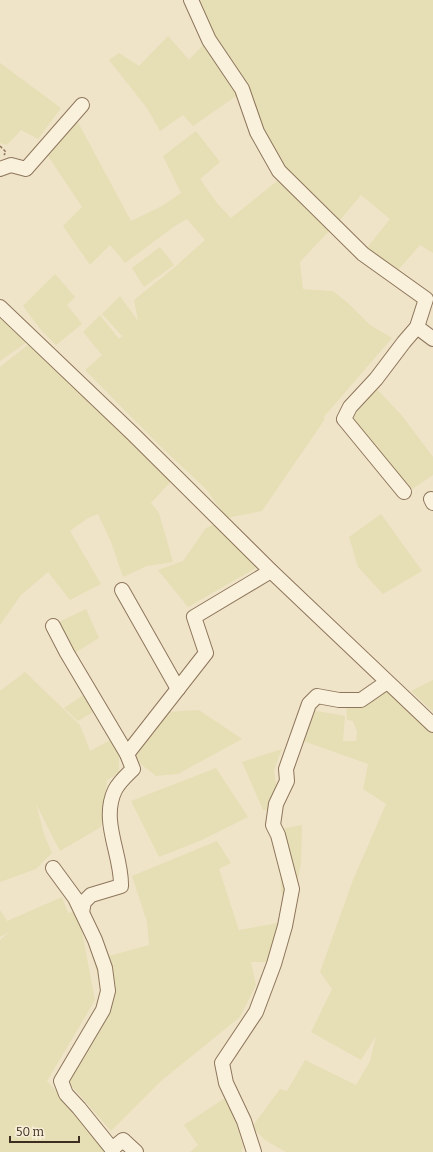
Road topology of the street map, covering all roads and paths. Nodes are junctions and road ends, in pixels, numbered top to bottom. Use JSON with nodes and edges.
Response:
{"nodes":[{"id":1,"x":191,"y":0,"type":"edge"},
{"id":2,"x":82,"y":105,"type":"dead end"},
{"id":3,"x":0,"y":146,"type":"edge"},
{"id":4,"x":1,"y":164,"type":"edge"},
{"id":5,"x":430,"y":300,"type":"edge"},
{"id":6,"x":0,"y":307,"type":"edge"},
{"id":7,"x":417,"y":327,"type":"junction"},
{"id":8,"x":433,"y":339,"type":"edge"},
{"id":9,"x":404,"y":492,"type":"dead end"},
{"id":10,"x":270,"y":571,"type":"junction"},
{"id":11,"x":122,"y":590,"type":"dead end"},
{"id":12,"x":53,"y":626,"type":"dead end"},
{"id":13,"x":387,"y":682,"type":"junction"},
{"id":14,"x":178,"y":689,"type":"junction"},
{"id":15,"x":433,"y":725,"type":"edge"},
{"id":16,"x":127,"y":754,"type":"junction"},
{"id":17,"x":53,"y":868,"type":"dead end"},
{"id":18,"x":82,"y":912,"type":"junction"},
{"id":19,"x":113,"y":1150,"type":"edge"},
{"id":20,"x":136,"y":1152,"type":"edge"},
{"id":21,"x":254,"y":1152,"type":"edge"}],
"edges":[{"from":1,"to":5,"type":"street"},
{"from":2,"to":4,"type":"street"},
{"from":3,"to":4,"type":"path"},
{"from":5,"to":7,"type":"street"},
{"from":6,"to":10,"type":"street"},
{"from":7,"to":8,"type":"street"},
{"from":7,"to":9,"type":"street"},
{"from":10,"to":13,"type":"street"},
{"from":10,"to":14,"type":"street"},
{"from":11,"to":14,"type":"street"},
{"from":12,"to":16,"type":"street"},
{"from":13,"to":15,"type":"street"},
{"from":13,"to":21,"type":"street"},
{"from":14,"to":16,"type":"street"},
{"from":16,"to":18,"type":"street"},
{"from":17,"to":18,"type":"street"},
{"from":18,"to":19,"type":"street"},
{"from":19,"to":20,"type":"street"}]}
